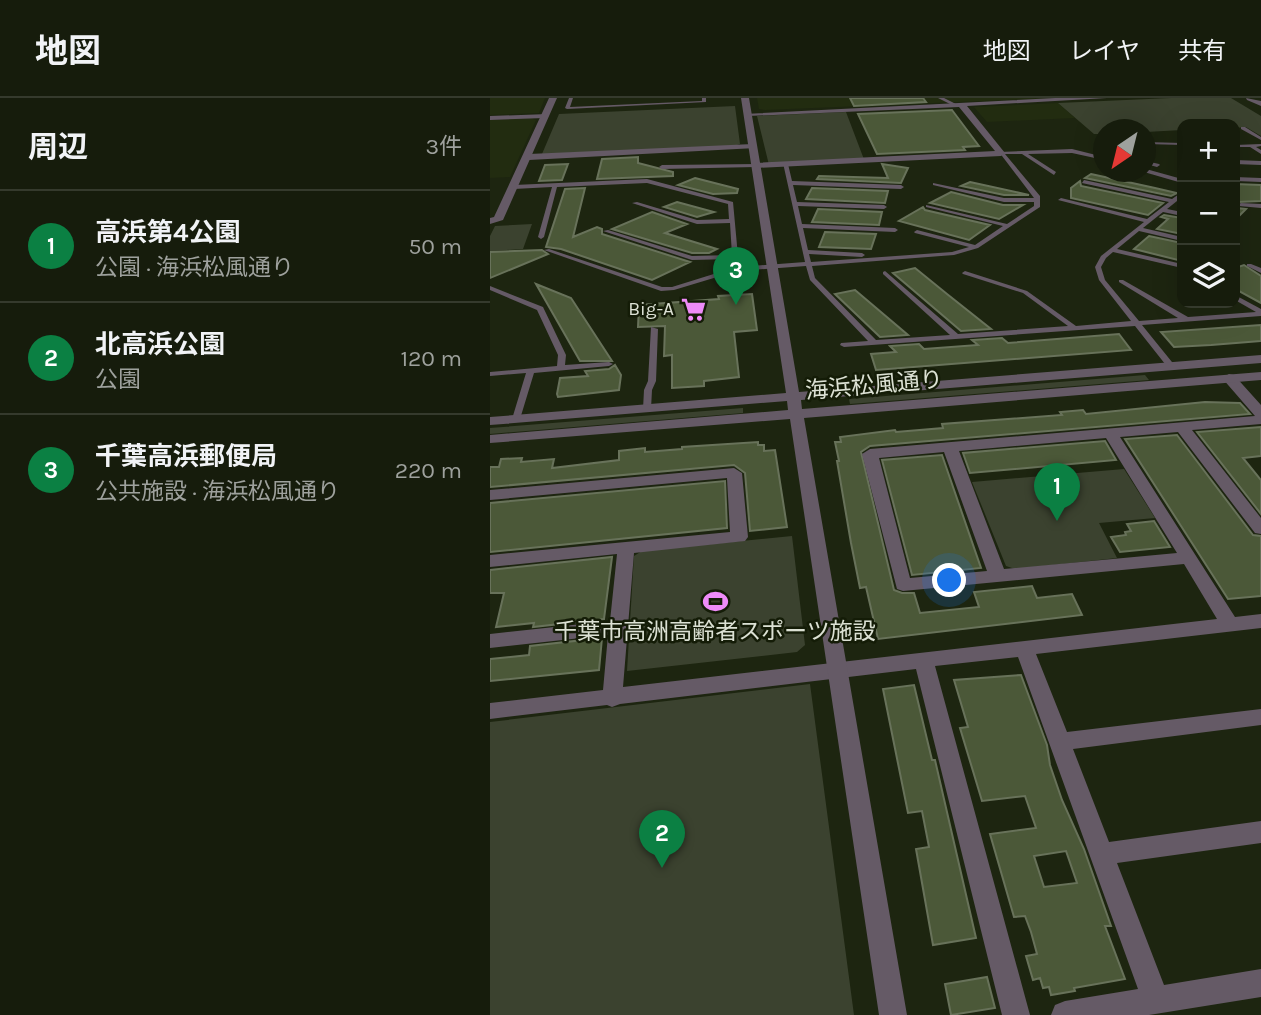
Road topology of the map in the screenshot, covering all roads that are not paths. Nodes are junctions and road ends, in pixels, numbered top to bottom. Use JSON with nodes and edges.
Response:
{"nodes":[{"id":1,"x":553,"y":98,"type":"edge"},
{"id":2,"x":571,"y":98,"type":"edge"},
{"id":3,"x":704,"y":98,"type":"edge"},
{"id":4,"x":940,"y":98,"type":"edge"},
{"id":5,"x":1103,"y":98,"type":"edge"},
{"id":6,"x":1250,"y":98,"type":"edge"},
{"id":7,"x":958,"y":104,"type":"junction"},
{"id":8,"x":1261,"y":104,"type":"edge"},
{"id":9,"x":747,"y":106,"type":"edge"},
{"id":10,"x":545,"y":116,"type":"junction"},
{"id":11,"x":490,"y":118,"type":"edge"},
{"id":12,"x":1243,"y":128,"type":"dead end"},
{"id":13,"x":1261,"y":139,"type":"edge"},
{"id":14,"x":1156,"y":143,"type":"edge"},
{"id":15,"x":1177,"y":144,"type":"edge"},
{"id":16,"x":1261,"y":145,"type":"edge"},
{"id":17,"x":752,"y":146,"type":"junction"},
{"id":18,"x":1240,"y":146,"type":"edge"},
{"id":19,"x":1251,"y":146,"type":"junction"},
{"id":20,"x":1022,"y":152,"type":"junction"},
{"id":21,"x":1093,"y":152,"type":"edge"},
{"id":22,"x":1261,"y":152,"type":"edge"},
{"id":23,"x":1001,"y":153,"type":"junction"},
{"id":24,"x":1082,"y":153,"type":"junction"},
{"id":25,"x":1093,"y":156,"type":"edge"},
{"id":26,"x":528,"y":157,"type":"junction"},
{"id":27,"x":1240,"y":162,"type":"edge"},
{"id":28,"x":1261,"y":163,"type":"edge"},
{"id":29,"x":785,"y":164,"type":"junction"},
{"id":30,"x":756,"y":165,"type":"junction"},
{"id":31,"x":662,"y":167,"type":"dead end"},
{"id":32,"x":1054,"y":173,"type":"dead end"},
{"id":33,"x":1156,"y":174,"type":"edge"},
{"id":34,"x":1240,"y":179,"type":"edge"},
{"id":35,"x":1177,"y":180,"type":"edge"},
{"id":36,"x":1261,"y":180,"type":"edge"},
{"id":37,"x":1084,"y":182,"type":"dead end"},
{"id":38,"x":789,"y":183,"type":"junction"},
{"id":39,"x":936,"y":184,"type":"dead end"},
{"id":40,"x":555,"y":185,"type":"junction"},
{"id":41,"x":1240,"y":186,"type":"edge"},
{"id":42,"x":514,"y":187,"type":"junction"},
{"id":43,"x":901,"y":187,"type":"dead end"},
{"id":44,"x":1261,"y":187,"type":"edge"},
{"id":45,"x":1177,"y":198,"type":"edge"},
{"id":46,"x":1038,"y":200,"type":"junction"},
{"id":47,"x":1061,"y":200,"type":"dead end"},
{"id":48,"x":1174,"y":201,"type":"junction"},
{"id":49,"x":635,"y":204,"type":"dead end"},
{"id":50,"x":794,"y":204,"type":"junction"},
{"id":51,"x":1241,"y":205,"type":"dead end"},
{"id":52,"x":1261,"y":205,"type":"edge"},
{"id":53,"x":928,"y":206,"type":"dead end"},
{"id":54,"x":884,"y":207,"type":"dead end"},
{"id":55,"x":1163,"y":210,"type":"junction"},
{"id":56,"x":1177,"y":213,"type":"edge"},
{"id":57,"x":490,"y":220,"type":"edge"},
{"id":58,"x":1149,"y":220,"type":"junction"},
{"id":59,"x":732,"y":221,"type":"junction"},
{"id":60,"x":800,"y":226,"type":"junction"},
{"id":61,"x":1009,"y":226,"type":"junction"},
{"id":62,"x":1139,"y":229,"type":"junction"},
{"id":63,"x":895,"y":230,"type":"dead end"},
{"id":64,"x":606,"y":231,"type":"dead end"},
{"id":65,"x":917,"y":232,"type":"dead end"},
{"id":66,"x":541,"y":237,"type":"dead end"},
{"id":67,"x":1177,"y":238,"type":"edge"},
{"id":68,"x":976,"y":247,"type":"junction"},
{"id":69,"x":547,"y":250,"type":"dead end"},
{"id":70,"x":1113,"y":250,"type":"junction"},
{"id":71,"x":806,"y":252,"type":"junction"},
{"id":72,"x":866,"y":255,"type":"dead end"},
{"id":73,"x":735,"y":257,"type":"junction"},
{"id":74,"x":808,"y":264,"type":"junction"},
{"id":75,"x":1177,"y":265,"type":"edge"},
{"id":76,"x":1249,"y":265,"type":"dead end"},
{"id":77,"x":773,"y":266,"type":"junction"},
{"id":78,"x":736,"y":268,"type":"junction"},
{"id":79,"x":1261,"y":271,"type":"edge"},
{"id":80,"x":885,"y":273,"type":"dead end"},
{"id":81,"x":965,"y":274,"type":"dead end"},
{"id":82,"x":1121,"y":281,"type":"dead end"},
{"id":83,"x":490,"y":288,"type":"edge"},
{"id":84,"x":1240,"y":300,"type":"edge"},
{"id":85,"x":1261,"y":313,"type":"edge"},
{"id":86,"x":1187,"y":320,"type":"junction"},
{"id":87,"x":1137,"y":324,"type":"junction"},
{"id":88,"x":1075,"y":328,"type":"junction"},
{"id":89,"x":654,"y":329,"type":"dead end"},
{"id":90,"x":957,"y":337,"type":"junction"},
{"id":91,"x":874,"y":343,"type":"junction"},
{"id":92,"x":844,"y":345,"type":"dead end"},
{"id":93,"x":1261,"y":359,"type":"edge"},
{"id":94,"x":609,"y":364,"type":"dead end"},
{"id":95,"x":1172,"y":367,"type":"junction"},
{"id":96,"x":561,"y":369,"type":"junction"},
{"id":97,"x":531,"y":371,"type":"junction"},
{"id":98,"x":490,"y":374,"type":"edge"},
{"id":99,"x":1261,"y":376,"type":"edge"},
{"id":100,"x":1229,"y":378,"type":"junction"},
{"id":101,"x":1185,"y":382,"type":"junction"},
{"id":102,"x":795,"y":406,"type":"junction"},
{"id":103,"x":648,"y":409,"type":"junction"},
{"id":104,"x":1261,"y":414,"type":"edge"},
{"id":105,"x":516,"y":419,"type":"junction"},
{"id":106,"x":1261,"y":420,"type":"edge"},
{"id":107,"x":490,"y":421,"type":"edge"},
{"id":108,"x":1182,"y":427,"type":"junction"},
{"id":109,"x":1110,"y":433,"type":"junction"},
{"id":110,"x":490,"y":439,"type":"edge"},
{"id":111,"x":950,"y":447,"type":"junction"},
{"id":112,"x":490,"y":495,"type":"edge"},
{"id":113,"x":1261,"y":529,"type":"edge"},
{"id":114,"x":626,"y":548,"type":"junction"},
{"id":115,"x":1189,"y":558,"type":"junction"},
{"id":116,"x":490,"y":561,"type":"edge"},
{"id":117,"x":998,"y":576,"type":"junction"},
{"id":118,"x":1261,"y":621,"type":"edge"},
{"id":119,"x":1230,"y":624,"type":"junction"},
{"id":120,"x":619,"y":627,"type":"junction"},
{"id":121,"x":490,"y":641,"type":"edge"},
{"id":122,"x":1025,"y":650,"type":"junction"},
{"id":123,"x":924,"y":662,"type":"junction"},
{"id":124,"x":838,"y":670,"type":"junction"},
{"id":125,"x":612,"y":699,"type":"junction"},
{"id":126,"x":490,"y":711,"type":"edge"},
{"id":127,"x":1261,"y":718,"type":"edge"},
{"id":128,"x":1059,"y":741,"type":"junction"},
{"id":129,"x":1261,"y":832,"type":"edge"},
{"id":130,"x":1101,"y":854,"type":"junction"},
{"id":131,"x":1261,"y":983,"type":"edge"},
{"id":132,"x":1156,"y":1000,"type":"junction"},
{"id":133,"x":893,"y":1015,"type":"edge"},
{"id":134,"x":1016,"y":1015,"type":"edge"},
{"id":135,"x":1065,"y":1015,"type":"edge"}],
"edges":[{"from":1,"to":10,"type":"street"},
{"from":2,"to":3,"type":"lane"},
{"from":4,"to":7,"type":"lane"},
{"from":5,"to":7,"type":"street"},
{"from":6,"to":8,"type":"street"},
{"from":7,"to":9,"type":"street"},
{"from":7,"to":23,"type":"street"},
{"from":9,"to":17,"type":"street"},
{"from":10,"to":11,"type":"street"},
{"from":10,"to":26,"type":"street"},
{"from":12,"to":13,"type":"lane"},
{"from":14,"to":15,"type":"lane"},
{"from":16,"to":19,"type":"lane"},
{"from":17,"to":26,"type":"street"},
{"from":17,"to":30,"type":"street"},
{"from":18,"to":19,"type":"lane"},
{"from":19,"to":22,"type":"lane"},
{"from":20,"to":23,"type":"lane"},
{"from":20,"to":24,"type":"lane"},
{"from":20,"to":32,"type":"lane"},
{"from":21,"to":24,"type":"lane"},
{"from":23,"to":29,"type":"street"},
{"from":23,"to":46,"type":"lane"},
{"from":24,"to":25,"type":"lane"},
{"from":26,"to":42,"type":"street"},
{"from":27,"to":28,"type":"lane"},
{"from":29,"to":30,"type":"street"},
{"from":29,"to":38,"type":"lane"},
{"from":30,"to":31,"type":"lane"},
{"from":30,"to":77,"type":"street"},
{"from":33,"to":35,"type":"lane"},
{"from":34,"to":36,"type":"lane"},
{"from":37,"to":48,"type":"lane"},
{"from":38,"to":43,"type":"lane"},
{"from":38,"to":50,"type":"lane"},
{"from":39,"to":46,"type":"lane"},
{"from":40,"to":42,"type":"lane"},
{"from":40,"to":59,"type":"lane"},
{"from":40,"to":66,"type":"lane"},
{"from":41,"to":44,"type":"lane"},
{"from":42,"to":57,"type":"street"},
{"from":45,"to":48,"type":"lane"},
{"from":46,"to":61,"type":"lane"},
{"from":47,"to":58,"type":"lane"},
{"from":48,"to":55,"type":"lane"},
{"from":49,"to":59,"type":"lane"},
{"from":50,"to":54,"type":"lane"},
{"from":50,"to":60,"type":"lane"},
{"from":51,"to":52,"type":"lane"},
{"from":53,"to":61,"type":"lane"},
{"from":55,"to":56,"type":"lane"},
{"from":55,"to":58,"type":"lane"},
{"from":58,"to":62,"type":"lane"},
{"from":59,"to":73,"type":"lane"},
{"from":60,"to":63,"type":"lane"},
{"from":60,"to":71,"type":"lane"},
{"from":61,"to":68,"type":"lane"},
{"from":62,"to":67,"type":"lane"},
{"from":62,"to":70,"type":"lane"},
{"from":64,"to":73,"type":"lane"},
{"from":65,"to":68,"type":"lane"},
{"from":68,"to":74,"type":"lane"},
{"from":69,"to":78,"type":"lane"},
{"from":70,"to":75,"type":"lane"},
{"from":70,"to":87,"type":"lane"},
{"from":71,"to":72,"type":"lane"},
{"from":71,"to":74,"type":"lane"},
{"from":73,"to":78,"type":"lane"},
{"from":74,"to":77,"type":"lane"},
{"from":74,"to":91,"type":"lane"},
{"from":76,"to":79,"type":"lane"},
{"from":77,"to":78,"type":"lane"},
{"from":77,"to":102,"type":"street"},
{"from":80,"to":90,"type":"lane"},
{"from":81,"to":88,"type":"lane"},
{"from":82,"to":86,"type":"lane"},
{"from":83,"to":96,"type":"lane"},
{"from":84,"to":85,"type":"lane"},
{"from":85,"to":86,"type":"lane"},
{"from":86,"to":87,"type":"lane"},
{"from":87,"to":88,"type":"lane"},
{"from":87,"to":95,"type":"lane"},
{"from":88,"to":90,"type":"lane"},
{"from":89,"to":103,"type":"lane"},
{"from":90,"to":91,"type":"lane"},
{"from":91,"to":92,"type":"lane"},
{"from":93,"to":95,"type":"street","name":"海浜松風通り"},
{"from":94,"to":96,"type":"lane"},
{"from":95,"to":101,"type":"street"},
{"from":95,"to":102,"type":"street","name":"海浜松風通り"},
{"from":96,"to":97,"type":"lane"},
{"from":97,"to":98,"type":"lane"},
{"from":97,"to":105,"type":"lane"},
{"from":99,"to":100,"type":"street","name":"海浜松風通り"},
{"from":100,"to":101,"type":"street","name":"海浜松風通り"},
{"from":100,"to":104,"type":"street"},
{"from":101,"to":102,"type":"street","name":"海浜松風通り"},
{"from":102,"to":103,"type":"street","name":"海浜松風通り"},
{"from":102,"to":110,"type":"street","name":"海浜松風通り"},
{"from":102,"to":124,"type":"street"},
{"from":103,"to":105,"type":"street","name":"海浜松風通り"},
{"from":105,"to":107,"type":"street","name":"海浜松風通り"},
{"from":106,"to":108,"type":"street"},
{"from":108,"to":109,"type":"street"},
{"from":108,"to":113,"type":"street"},
{"from":109,"to":111,"type":"street"},
{"from":109,"to":115,"type":"street"},
{"from":111,"to":117,"type":"street"},
{"from":111,"to":117,"type":"street"},
{"from":112,"to":114,"type":"street"},
{"from":114,"to":116,"type":"street"},
{"from":114,"to":120,"type":"street"},
{"from":115,"to":117,"type":"street"},
{"from":115,"to":119,"type":"street"},
{"from":118,"to":119,"type":"street"},
{"from":119,"to":122,"type":"street"},
{"from":120,"to":121,"type":"street"},
{"from":120,"to":125,"type":"street"},
{"from":122,"to":123,"type":"street"},
{"from":122,"to":128,"type":"street"},
{"from":123,"to":124,"type":"street"},
{"from":123,"to":134,"type":"street"},
{"from":124,"to":125,"type":"street"},
{"from":124,"to":133,"type":"street"},
{"from":125,"to":126,"type":"street"},
{"from":127,"to":128,"type":"street"},
{"from":128,"to":130,"type":"street"},
{"from":129,"to":130,"type":"street"},
{"from":130,"to":132,"type":"street"},
{"from":131,"to":132,"type":"street"},
{"from":132,"to":135,"type":"street"}]}
